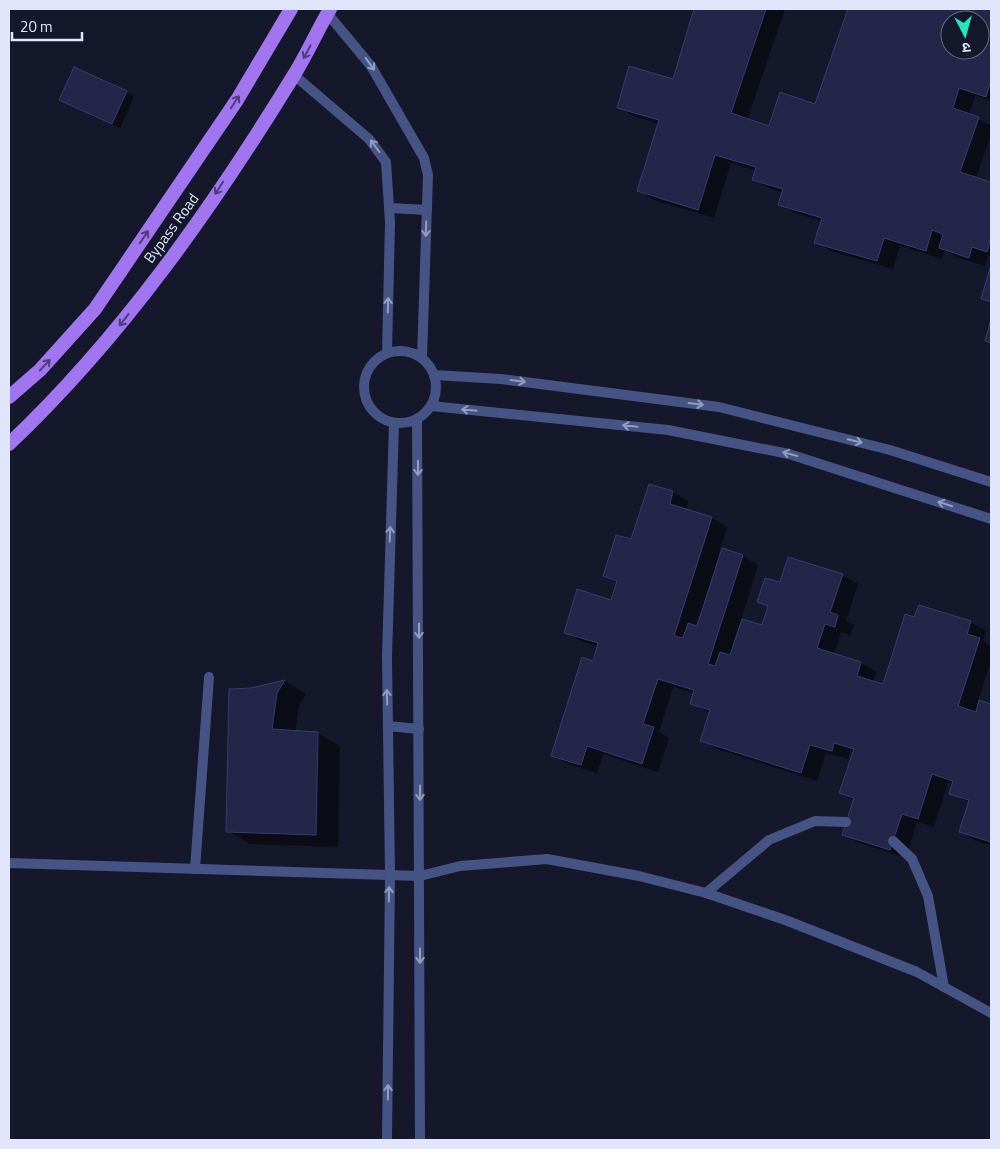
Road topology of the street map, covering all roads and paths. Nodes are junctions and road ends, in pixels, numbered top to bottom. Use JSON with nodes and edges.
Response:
{"nodes":[{"id":1,"x":291,"y":9,"type":"edge"},
{"id":2,"x":329,"y":11,"type":"edge"},
{"id":3,"x":294,"y":74,"type":"junction"},
{"id":4,"x":390,"y":208,"type":"junction"},
{"id":5,"x":427,"y":210,"type":"junction"},
{"id":6,"x":387,"y":353,"type":"junction"},
{"id":7,"x":422,"y":358,"type":"junction"},
{"id":8,"x":434,"y":375,"type":"junction"},
{"id":9,"x":9,"y":397,"type":"edge"},
{"id":10,"x":431,"y":406,"type":"junction"},
{"id":11,"x":417,"y":420,"type":"junction"},
{"id":12,"x":394,"y":424,"type":"junction"},
{"id":13,"x":9,"y":444,"type":"edge"},
{"id":14,"x":991,"y":482,"type":"edge"},
{"id":15,"x":991,"y":519,"type":"edge"},
{"id":16,"x":209,"y":677,"type":"dead end"},
{"id":17,"x":388,"y":726,"type":"junction"},
{"id":18,"x":419,"y":729,"type":"junction"},
{"id":19,"x":846,"y":822,"type":"dead end"},
{"id":20,"x":893,"y":841,"type":"dead end"},
{"id":21,"x":9,"y":863,"type":"edge"},
{"id":22,"x":195,"y":869,"type":"junction"},
{"id":23,"x":390,"y":875,"type":"junction"},
{"id":24,"x":420,"y":876,"type":"junction"},
{"id":25,"x":706,"y":893,"type":"junction"},
{"id":26,"x":944,"y":987,"type":"junction"},
{"id":27,"x":991,"y":1012,"type":"edge"},
{"id":28,"x":387,"y":1140,"type":"edge"},
{"id":29,"x":420,"y":1140,"type":"edge"}],
"edges":[{"from":9,"to":1,"type":"main road","name":"Bypass Road","one_way":true},
{"from":2,"to":3,"type":"main road","name":"Bypass Road","one_way":true},
{"from":2,"to":5,"type":"lane","one_way":true},
{"from":4,"to":3,"type":"lane","one_way":true},
{"from":3,"to":13,"type":"main road","name":"Bypass Road","one_way":true},
{"from":4,"to":5,"type":"lane"},
{"from":6,"to":4,"type":"lane","one_way":true},
{"from":5,"to":7,"type":"lane","one_way":true},
{"from":6,"to":7,"type":"lane"},
{"from":6,"to":12,"type":"lane"},
{"from":7,"to":8,"type":"lane"},
{"from":8,"to":10,"type":"lane"},
{"from":8,"to":14,"type":"lane","one_way":true},
{"from":10,"to":11,"type":"lane"},
{"from":15,"to":10,"type":"lane","one_way":true},
{"from":11,"to":12,"type":"lane"},
{"from":11,"to":18,"type":"lane","one_way":true},
{"from":17,"to":12,"type":"lane","one_way":true},
{"from":16,"to":22,"type":"lane"},
{"from":17,"to":18,"type":"lane"},
{"from":17,"to":23,"type":"lane"},
{"from":18,"to":24,"type":"lane","one_way":true},
{"from":19,"to":25,"type":"lane"},
{"from":20,"to":26,"type":"lane"},
{"from":21,"to":22,"type":"lane"},
{"from":22,"to":23,"type":"lane"},
{"from":23,"to":24,"type":"lane"},
{"from":28,"to":23,"type":"lane","one_way":true},
{"from":24,"to":25,"type":"lane"},
{"from":24,"to":29,"type":"lane","one_way":true},
{"from":25,"to":26,"type":"lane"},
{"from":26,"to":27,"type":"lane"}]}
